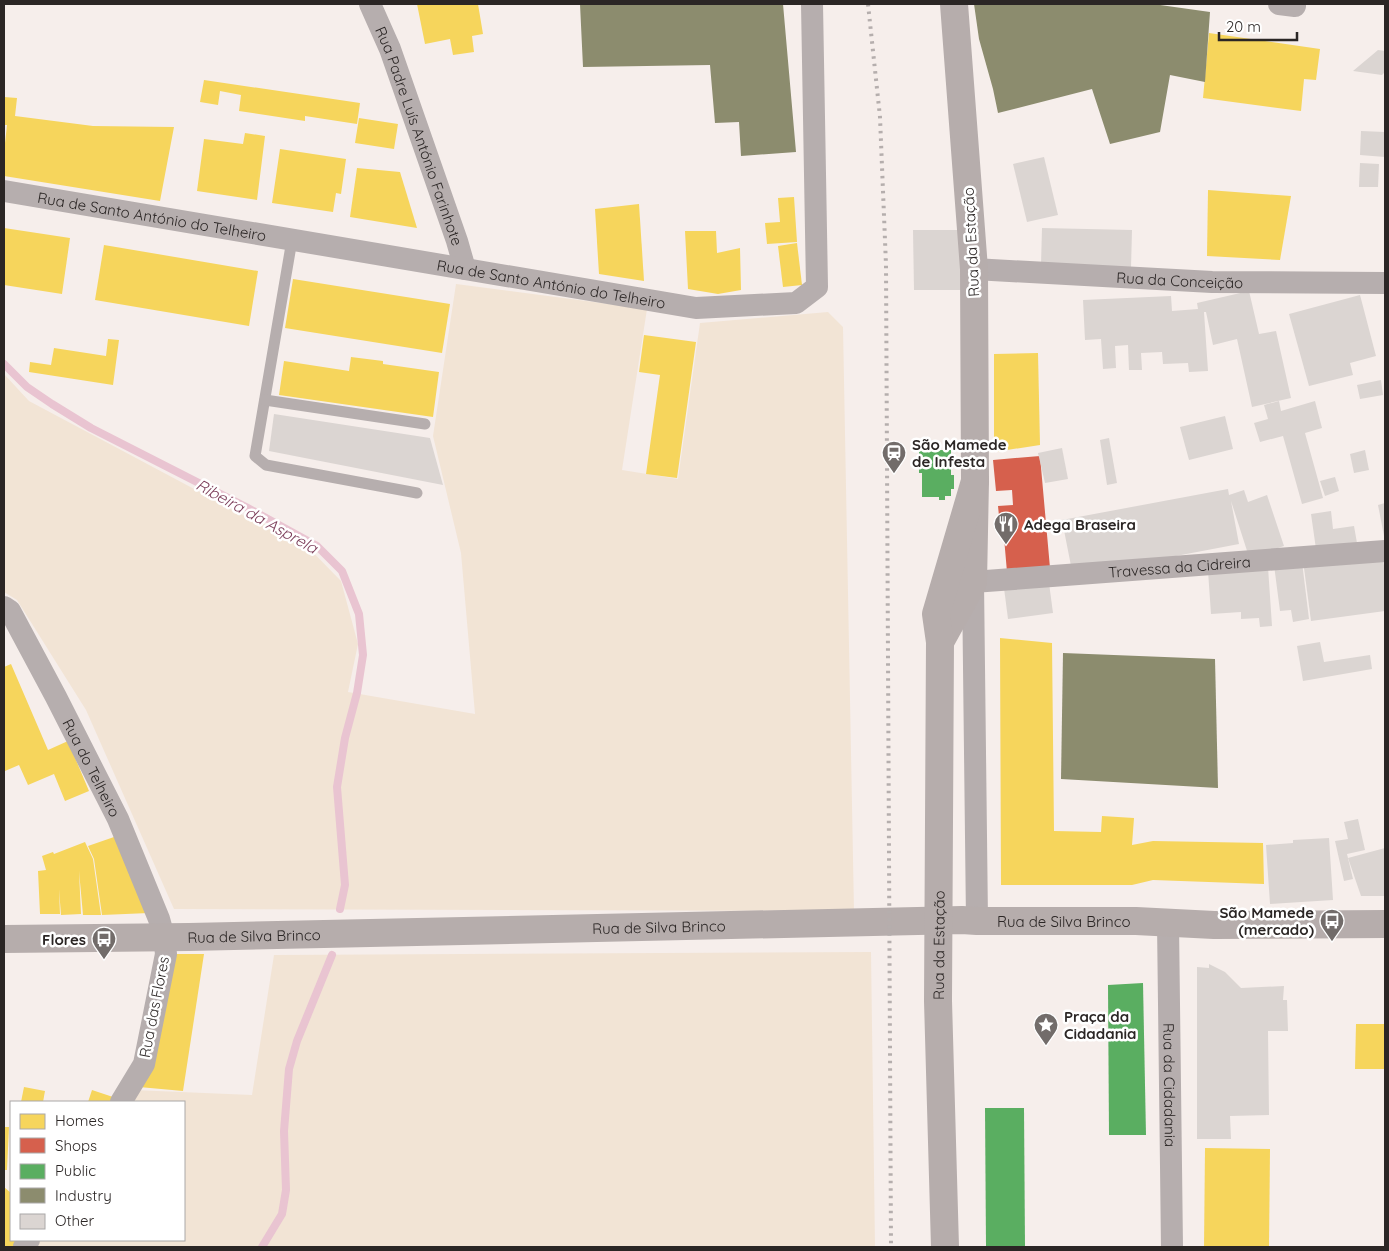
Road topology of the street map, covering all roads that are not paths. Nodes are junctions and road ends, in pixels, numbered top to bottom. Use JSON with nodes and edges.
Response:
{"nodes":[{"id":1,"x":370,"y":4,"type":"edge"},
{"id":2,"x":812,"y":4,"type":"edge"},
{"id":3,"x":954,"y":4,"type":"edge"},
{"id":4,"x":4,"y":191,"type":"edge"},
{"id":5,"x":292,"y":240,"type":"junction"},
{"id":6,"x":465,"y":269,"type":"junction"},
{"id":7,"x":974,"y":269,"type":"junction"},
{"id":8,"x":1385,"y":283,"type":"edge"},
{"id":9,"x":265,"y":400,"type":"junction"},
{"id":10,"x":425,"y":424,"type":"dead end"},
{"id":11,"x":975,"y":481,"type":"junction"},
{"id":12,"x":418,"y":493,"type":"dead end"},
{"id":13,"x":1385,"y":552,"type":"edge"},
{"id":14,"x":973,"y":582,"type":"junction"},
{"id":15,"x":4,"y":607,"type":"edge"},
{"id":16,"x":940,"y":642,"type":"junction"},
{"id":17,"x":969,"y":921,"type":"junction"},
{"id":18,"x":1168,"y":923,"type":"junction"},
{"id":19,"x":1385,"y":924,"type":"edge"},
{"id":20,"x":176,"y":937,"type":"junction"},
{"id":21,"x":4,"y":939,"type":"edge"},
{"id":22,"x":122,"y":1101,"type":"edge"},
{"id":23,"x":945,"y":1247,"type":"edge"},
{"id":24,"x":1172,"y":1247,"type":"edge"}],
"edges":[{"from":1,"to":6,"type":"street","name":"Rua Padre Luís António Farinhote"},
{"from":2,"to":6,"type":"street","name":"Rua de Santo António do Telheiro"},
{"from":3,"to":7,"type":"street","name":"Rua da Estação"},
{"from":4,"to":5,"type":"street","name":"Rua de Santo António do Telheiro"},
{"from":5,"to":6,"type":"street","name":"Rua de Santo António do Telheiro"},
{"from":5,"to":9,"type":"lane"},
{"from":7,"to":8,"type":"street","name":"Rua da Conceição"},
{"from":7,"to":11,"type":"street","name":"Rua da Estação"},
{"from":9,"to":10,"type":"lane"},
{"from":9,"to":12,"type":"lane"},
{"from":11,"to":14,"type":"street","name":"Rua da Estação"},
{"from":11,"to":16,"type":"street","name":"Rua da Estação"},
{"from":13,"to":14,"type":"street","name":"Travessa da Cidreira"},
{"from":14,"to":16,"type":"street","name":"Rua da Estação"},
{"from":14,"to":17,"type":"street","name":"Rua da Estação"},
{"from":15,"to":20,"type":"street","name":"Rua do Telheiro"},
{"from":16,"to":23,"type":"street","name":"Rua da Estação"},
{"from":17,"to":18,"type":"street","name":"Rua de Silva Brinco"},
{"from":17,"to":20,"type":"street","name":"Rua de Silva Brinco"},
{"from":18,"to":19,"type":"street","name":"Rua de Silva Brinco"},
{"from":18,"to":24,"type":"street","name":"Rua da Cidadania"},
{"from":20,"to":21,"type":"street","name":"Rua de Silva Brinco"},
{"from":20,"to":22,"type":"street","name":"Rua das Flores"}]}
